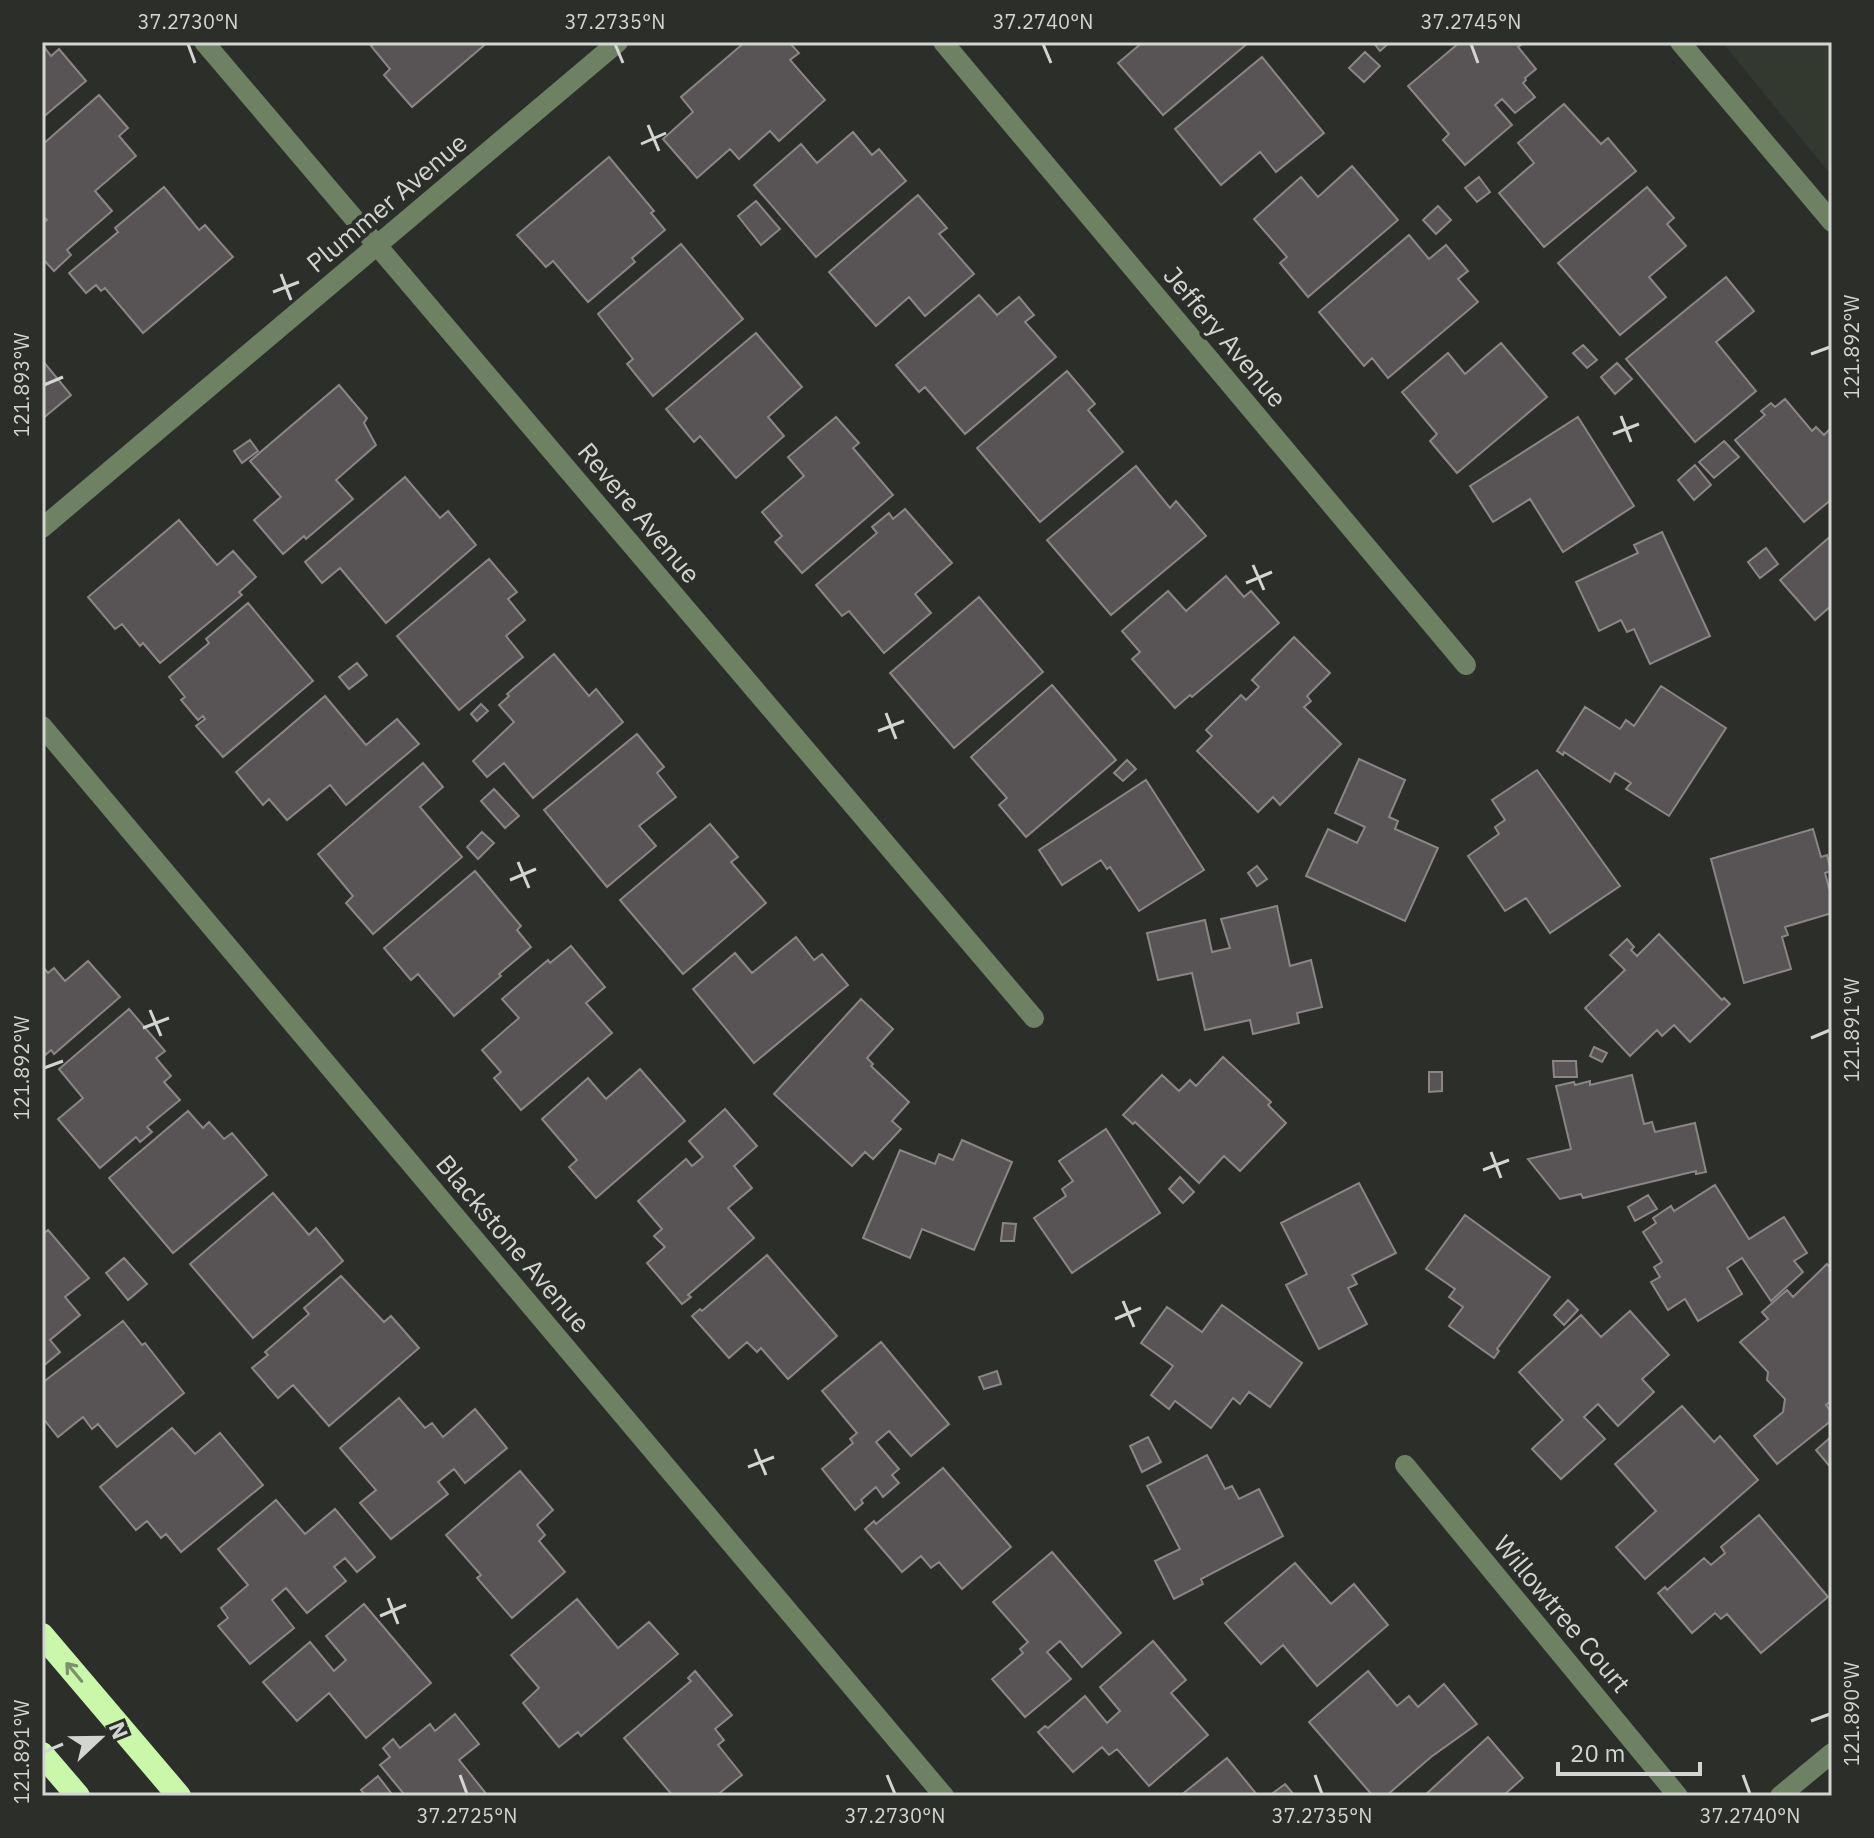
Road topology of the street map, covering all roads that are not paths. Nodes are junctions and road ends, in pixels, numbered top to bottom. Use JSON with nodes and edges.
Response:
{"nodes":[{"id":1,"x":204,"y":42,"type":"edge"},
{"id":2,"x":618,"y":42,"type":"edge"},
{"id":3,"x":943,"y":42,"type":"edge"},
{"id":4,"x":1680,"y":42,"type":"edge"},
{"id":5,"x":1832,"y":222,"type":"edge"},
{"id":6,"x":377,"y":245,"type":"junction"},
{"id":7,"x":42,"y":528,"type":"edge"},
{"id":8,"x":1466,"y":665,"type":"dead end"},
{"id":9,"x":42,"y":726,"type":"edge"},
{"id":10,"x":1034,"y":1018,"type":"dead end"},
{"id":11,"x":1405,"y":1465,"type":"dead end"},
{"id":12,"x":42,"y":1635,"type":"edge"},
{"id":13,"x":1832,"y":1753,"type":"edge"},
{"id":14,"x":42,"y":1754,"type":"edge"},
{"id":15,"x":78,"y":1796,"type":"edge"},
{"id":16,"x":179,"y":1796,"type":"edge"},
{"id":17,"x":944,"y":1796,"type":"edge"},
{"id":18,"x":1678,"y":1796,"type":"edge"},
{"id":19,"x":1780,"y":1796,"type":"edge"}],
"edges":[{"from":1,"to":6,"type":"street","name":"Revere Avenue"},
{"from":2,"to":6,"type":"street","name":"Plummer Avenue"},
{"from":3,"to":8,"type":"street","name":"Jeffery Avenue"},
{"from":4,"to":5,"type":"street"},
{"from":6,"to":7,"type":"street","name":"Plummer Avenue"},
{"from":6,"to":10,"type":"street","name":"Revere Avenue"},
{"from":9,"to":17,"type":"street","name":"Blackstone Avenue"},
{"from":11,"to":18,"type":"street","name":"Willowtree Court"},
{"from":16,"to":12,"type":"highway","one_way":true},
{"from":13,"to":19,"type":"street"},
{"from":14,"to":15,"type":"highway"}]}
